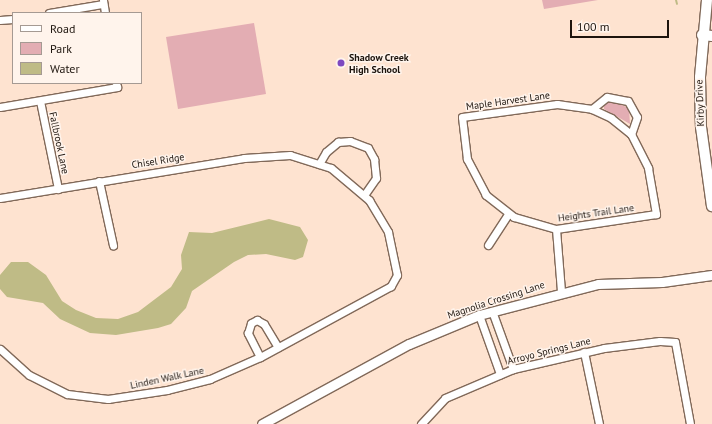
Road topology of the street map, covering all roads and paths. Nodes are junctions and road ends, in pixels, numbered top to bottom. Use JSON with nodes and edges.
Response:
{"nodes":[{"id":1,"x":707,"y":0,"type":"edge"},
{"id":2,"x":103,"y":2,"type":"edge"},
{"id":3,"x":54,"y":12,"type":"edge"},
{"id":4,"x":105,"y":12,"type":"edge"},
{"id":5,"x":12,"y":19,"type":"edge"},
{"id":6,"x":0,"y":20,"type":"edge"},
{"id":7,"x":707,"y":36,"type":"edge"},
{"id":8,"x":117,"y":85,"type":"edge"},
{"id":9,"x":40,"y":101,"type":"junction"},
{"id":10,"x":0,"y":107,"type":"edge"},
{"id":11,"x":592,"y":109,"type":"junction"},
{"id":12,"x":462,"y":118,"type":"joint"},
{"id":13,"x":630,"y":134,"type":"junction"},
{"id":14,"x":320,"y":164,"type":"junction"},
{"id":15,"x":99,"y":181,"type":"junction"},
{"id":16,"x":58,"y":189,"type":"junction"},
{"id":17,"x":364,"y":195,"type":"junction"},
{"id":18,"x":0,"y":198,"type":"edge"},
{"id":19,"x":712,"y":206,"type":"edge"},
{"id":20,"x":508,"y":214,"type":"junction"},
{"id":21,"x":656,"y":214,"type":"joint"},
{"id":22,"x":556,"y":230,"type":"junction"},
{"id":23,"x":113,"y":245,"type":"dead end"},
{"id":24,"x":488,"y":245,"type":"dead end"},
{"id":25,"x":712,"y":274,"type":"edge"},
{"id":26,"x":397,"y":275,"type":"joint"},
{"id":27,"x":561,"y":291,"type":"junction"},
{"id":28,"x":492,"y":311,"type":"junction"},
{"id":29,"x":478,"y":315,"type":"junction"},
{"id":30,"x":278,"y":347,"type":"junction"},
{"id":31,"x":0,"y":348,"type":"edge"},
{"id":32,"x":584,"y":352,"type":"junction"},
{"id":33,"x":260,"y":357,"type":"junction"},
{"id":34,"x":513,"y":369,"type":"junction"},
{"id":35,"x":500,"y":374,"type":"junction"},
{"id":36,"x":262,"y":424,"type":"edge"},
{"id":37,"x":421,"y":424,"type":"edge"},
{"id":38,"x":598,"y":424,"type":"edge"},
{"id":39,"x":690,"y":424,"type":"edge"}],
"edges":[{"from":1,"to":7,"type":"main road","name":"Kirby Drive"},
{"from":2,"to":3,"type":"street"},
{"from":2,"to":4,"type":"street"},
{"from":5,"to":6,"type":"street"},
{"from":7,"to":19,"type":"main road","name":"Kirby Drive"},
{"from":8,"to":9,"type":"street"},
{"from":9,"to":10,"type":"street"},
{"from":9,"to":16,"type":"street","name":"Fallbrook Lane"},
{"from":11,"to":12,"type":"street","name":"Maple Harvest Lane"},
{"from":11,"to":13,"type":"street","name":"Maple Harvest Lane"},
{"from":11,"to":13,"type":"street"},
{"from":12,"to":20,"type":"street","name":"Heights Trail Lane"},
{"from":13,"to":21,"type":"street","name":"Maple Harvest Lane"},
{"from":14,"to":15,"type":"street","name":"Chisel Ridge"},
{"from":14,"to":17,"type":"street","name":"Chisel Ridge"},
{"from":14,"to":17,"type":"street"},
{"from":15,"to":16,"type":"street","name":"Chisel Ridge"},
{"from":15,"to":23,"type":"street"},
{"from":16,"to":18,"type":"street","name":"Chisel Ridge"},
{"from":17,"to":26,"type":"street","name":"Chisel Ridge"},
{"from":20,"to":22,"type":"street","name":"Heights Trail Lane"},
{"from":20,"to":24,"type":"street"},
{"from":21,"to":22,"type":"street","name":"Heights Trail Lane"},
{"from":22,"to":27,"type":"street"},
{"from":25,"to":27,"type":"street","name":"Magnolia Crossing Lane"},
{"from":26,"to":30,"type":"street","name":"Linden Walk Lane"},
{"from":27,"to":28,"type":"street","name":"Magnolia Crossing Lane"},
{"from":28,"to":29,"type":"street","name":"Magnolia Crossing Lane"},
{"from":28,"to":34,"type":"street"},
{"from":29,"to":35,"type":"street"},
{"from":29,"to":36,"type":"street","name":"Magnolia Crossing Lane"},
{"from":30,"to":33,"type":"street","name":"Linden Walk Lane"},
{"from":30,"to":33,"type":"street"},
{"from":31,"to":33,"type":"street","name":"Linden Walk Lane"},
{"from":32,"to":34,"type":"street","name":"Arroyo Springs Lane"},
{"from":32,"to":38,"type":"street"},
{"from":32,"to":39,"type":"street","name":"Arroyo Springs Lane"},
{"from":34,"to":35,"type":"street","name":"Arroyo Springs Lane"},
{"from":35,"to":37,"type":"street","name":"Arroyo Springs Lane"}]}
